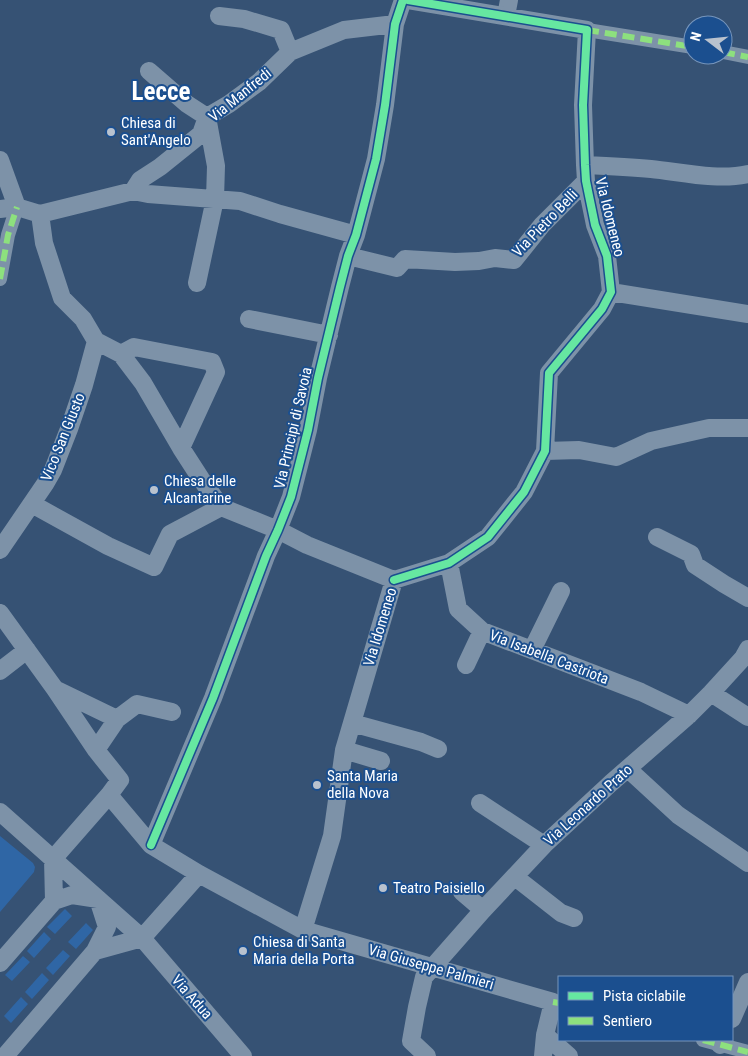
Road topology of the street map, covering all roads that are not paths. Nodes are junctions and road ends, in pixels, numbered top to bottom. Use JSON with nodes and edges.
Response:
{"nodes":[{"id":1,"x":403,"y":0,"type":"edge"},
{"id":2,"x":408,"y":0,"type":"edge"},
{"id":3,"x":507,"y":8,"type":"edge"},
{"id":4,"x":219,"y":16,"type":"dead end"},
{"id":5,"x":395,"y":24,"type":"junction"},
{"id":6,"x":587,"y":30,"type":"junction"},
{"id":7,"x":683,"y":45,"type":"edge"},
{"id":8,"x":290,"y":52,"type":"junction"},
{"id":9,"x":733,"y":54,"type":"edge"},
{"id":10,"x":748,"y":57,"type":"edge"},
{"id":11,"x":149,"y":71,"type":"dead end"},
{"id":12,"x":207,"y":117,"type":"junction"},
{"id":13,"x":0,"y":160,"type":"edge"},
{"id":14,"x":585,"y":173,"type":"junction"},
{"id":15,"x":748,"y":174,"type":"edge"},
{"id":16,"x":133,"y":191,"type":"junction"},
{"id":17,"x":214,"y":199,"type":"junction"},
{"id":18,"x":9,"y":208,"type":"edge"},
{"id":19,"x":40,"y":214,"type":"junction"},
{"id":20,"x":356,"y":235,"type":"junction"},
{"id":21,"x":348,"y":256,"type":"junction"},
{"id":22,"x":1,"y":270,"type":"edge"},
{"id":23,"x":197,"y":283,"type":"dead end"},
{"id":24,"x":610,"y":292,"type":"junction"},
{"id":25,"x":748,"y":314,"type":"edge"},
{"id":26,"x":249,"y":319,"type":"dead end"},
{"id":27,"x":329,"y":335,"type":"junction"},
{"id":28,"x":96,"y":342,"type":"junction"},
{"id":29,"x":122,"y":354,"type":"junction"},
{"id":30,"x":748,"y":428,"type":"edge"},
{"id":31,"x":181,"y":448,"type":"junction"},
{"id":32,"x":545,"y":451,"type":"junction"},
{"id":33,"x":32,"y":504,"type":"junction"},
{"id":34,"x":221,"y":506,"type":"junction"},
{"id":35,"x":278,"y":530,"type":"junction"},
{"id":36,"x":657,"y":536,"type":"dead end"},
{"id":37,"x":0,"y":550,"type":"edge"},
{"id":38,"x":449,"y":562,"type":"junction"},
{"id":39,"x":394,"y":580,"type":"junction"},
{"id":40,"x":561,"y":591,"type":"dead end"},
{"id":41,"x":748,"y":598,"type":"edge"},
{"id":42,"x":0,"y":613,"type":"edge"},
{"id":43,"x":482,"y":631,"type":"junction"},
{"id":44,"x":748,"y":649,"type":"edge"},
{"id":45,"x":27,"y":650,"type":"junction"},
{"id":46,"x":532,"y":650,"type":"junction"},
{"id":47,"x":466,"y":665,"type":"dead end"},
{"id":48,"x":0,"y":671,"type":"edge"},
{"id":49,"x":55,"y":689,"type":"junction"},
{"id":50,"x":712,"y":693,"type":"junction"},
{"id":51,"x":172,"y":712,"type":"dead end"},
{"id":52,"x":690,"y":715,"type":"junction"},
{"id":53,"x":748,"y":717,"type":"edge"},
{"id":54,"x":117,"y":719,"type":"junction"},
{"id":55,"x":352,"y":723,"type":"junction"},
{"id":56,"x":438,"y":749,"type":"dead end"},
{"id":57,"x":96,"y":750,"type":"junction"},
{"id":58,"x":344,"y":750,"type":"junction"},
{"id":59,"x":381,"y":761,"type":"dead end"},
{"id":60,"x":628,"y":769,"type":"junction"},
{"id":61,"x":109,"y":795,"type":"junction"},
{"id":62,"x":480,"y":803,"type":"dead end"},
{"id":63,"x":0,"y":812,"type":"edge"},
{"id":64,"x":151,"y":845,"type":"junction"},
{"id":65,"x":544,"y":845,"type":"junction"},
{"id":66,"x":53,"y":859,"type":"junction"},
{"id":67,"x":748,"y":863,"type":"edge"},
{"id":68,"x":199,"y":874,"type":"junction"},
{"id":69,"x":515,"y":877,"type":"junction"},
{"id":70,"x":462,"y":892,"type":"dead end"},
{"id":71,"x":98,"y":899,"type":"junction"},
{"id":72,"x":54,"y":901,"type":"junction"},
{"id":73,"x":483,"y":910,"type":"junction"},
{"id":74,"x":574,"y":918,"type":"dead end"},
{"id":75,"x":303,"y":930,"type":"junction"},
{"id":76,"x":142,"y":938,"type":"junction"},
{"id":77,"x":95,"y":951,"type":"junction"},
{"id":78,"x":0,"y":963,"type":"edge"},
{"id":79,"x":433,"y":967,"type":"junction"},
{"id":80,"x":746,"y":991,"type":"edge"},
{"id":81,"x":556,"y":1002,"type":"edge"},
{"id":82,"x":733,"y":1017,"type":"edge"},
{"id":83,"x":545,"y":1035,"type":"junction"},
{"id":84,"x":721,"y":1042,"type":"edge"},
{"id":85,"x":748,"y":1052,"type":"edge"},
{"id":86,"x":5,"y":1056,"type":"edge"},
{"id":87,"x":243,"y":1056,"type":"edge"},
{"id":88,"x":427,"y":1056,"type":"edge"},
{"id":89,"x":542,"y":1056,"type":"edge"},
{"id":90,"x":569,"y":1056,"type":"edge"}],
"edges":[{"from":1,"to":5,"type":"street","name":"Via Principi di Savoia"},
{"from":2,"to":3,"type":"street"},
{"from":3,"to":6,"type":"street"},
{"from":4,"to":8,"type":"street"},
{"from":5,"to":8,"type":"street","name":"Via Manfredi"},
{"from":5,"to":20,"type":"street","name":"Via Principi di Savoia"},
{"from":6,"to":7,"type":"street"},
{"from":6,"to":14,"type":"street","name":"Via Idomeneo"},
{"from":8,"to":12,"type":"street","name":"Via Manfredi"},
{"from":9,"to":10,"type":"street"},
{"from":11,"to":12,"type":"street"},
{"from":12,"to":16,"type":"street","name":"Via Manfredi"},
{"from":12,"to":17,"type":"street"},
{"from":13,"to":18,"type":"street"},
{"from":14,"to":15,"type":"street"},
{"from":14,"to":21,"type":"street","name":"Via Pietro Belli"},
{"from":14,"to":24,"type":"street","name":"Via Idomeneo"},
{"from":16,"to":17,"type":"street"},
{"from":16,"to":19,"type":"street"},
{"from":17,"to":20,"type":"street"},
{"from":17,"to":23,"type":"street"},
{"from":18,"to":19,"type":"street"},
{"from":18,"to":22,"type":"street"},
{"from":19,"to":28,"type":"street"},
{"from":20,"to":21,"type":"street","name":"Via Principi di Savoia"},
{"from":21,"to":27,"type":"street","name":"Via Principi di Savoia"},
{"from":24,"to":25,"type":"street"},
{"from":24,"to":32,"type":"street","name":"Via Idomeneo"},
{"from":26,"to":27,"type":"street"},
{"from":27,"to":35,"type":"street","name":"Via Principi di Savoia"},
{"from":28,"to":29,"type":"street"},
{"from":28,"to":33,"type":"street","name":"Vico San Giusto"},
{"from":29,"to":31,"type":"street"},
{"from":29,"to":31,"type":"street"},
{"from":30,"to":32,"type":"street"},
{"from":31,"to":34,"type":"street"},
{"from":32,"to":38,"type":"street","name":"Via Idomeneo"},
{"from":33,"to":34,"type":"street"},
{"from":33,"to":37,"type":"street","name":"Vico San Giusto"},
{"from":34,"to":35,"type":"street"},
{"from":35,"to":39,"type":"street"},
{"from":35,"to":64,"type":"street","name":"Via Principi di Savoia"},
{"from":36,"to":41,"type":"street"},
{"from":38,"to":39,"type":"street","name":"Via Idomeneo"},
{"from":38,"to":43,"type":"street","name":"Via Isabella Castriota"},
{"from":39,"to":55,"type":"street","name":"Via Idomeneo"},
{"from":40,"to":46,"type":"street"},
{"from":42,"to":45,"type":"street"},
{"from":43,"to":46,"type":"street","name":"Via Isabella Castriota"},
{"from":43,"to":47,"type":"street"},
{"from":44,"to":50,"type":"street","name":"Via Leonardo Prato"},
{"from":45,"to":48,"type":"street"},
{"from":45,"to":49,"type":"street"},
{"from":46,"to":52,"type":"street","name":"Via Isabella Castriota"},
{"from":49,"to":54,"type":"street"},
{"from":49,"to":57,"type":"street"},
{"from":50,"to":52,"type":"street","name":"Via Leonardo Prato"},
{"from":50,"to":53,"type":"street"},
{"from":51,"to":54,"type":"street"},
{"from":52,"to":60,"type":"street","name":"Via Leonardo Prato"},
{"from":54,"to":57,"type":"street"},
{"from":55,"to":56,"type":"street"},
{"from":55,"to":58,"type":"street","name":"Via Idomeneo"},
{"from":57,"to":61,"type":"street"},
{"from":58,"to":59,"type":"street"},
{"from":58,"to":75,"type":"street","name":"Via Idomeneo"},
{"from":60,"to":65,"type":"street","name":"Via Leonardo Prato"},
{"from":60,"to":67,"type":"street"},
{"from":61,"to":64,"type":"street","name":"Via Giuseppe Palmieri"},
{"from":61,"to":66,"type":"street"},
{"from":62,"to":65,"type":"street"},
{"from":63,"to":66,"type":"street","name":"Via Adua"},
{"from":64,"to":68,"type":"street","name":"Via Giuseppe Palmieri"},
{"from":65,"to":69,"type":"street","name":"Via Leonardo Prato"},
{"from":66,"to":71,"type":"street","name":"Via Adua"},
{"from":66,"to":72,"type":"street"},
{"from":68,"to":75,"type":"street","name":"Via Giuseppe Palmieri"},
{"from":68,"to":76,"type":"street"},
{"from":69,"to":73,"type":"street","name":"Via Leonardo Prato"},
{"from":69,"to":74,"type":"street"},
{"from":70,"to":73,"type":"street"},
{"from":71,"to":72,"type":"street"},
{"from":71,"to":76,"type":"street","name":"Via Adua"},
{"from":71,"to":77,"type":"street"},
{"from":72,"to":78,"type":"street"},
{"from":73,"to":79,"type":"street","name":"Via Leonardo Prato"},
{"from":75,"to":79,"type":"street","name":"Via Giuseppe Palmieri"},
{"from":76,"to":77,"type":"street"},
{"from":76,"to":87,"type":"street","name":"Via Adua"},
{"from":77,"to":86,"type":"street"},
{"from":79,"to":81,"type":"street","name":"Via Giuseppe Palmieri"},
{"from":79,"to":88,"type":"street","name":"Via Leonardo Prato"},
{"from":80,"to":82,"type":"street"},
{"from":81,"to":83,"type":"street"},
{"from":83,"to":89,"type":"street"},
{"from":83,"to":90,"type":"street"},
{"from":84,"to":85,"type":"street"}]}
